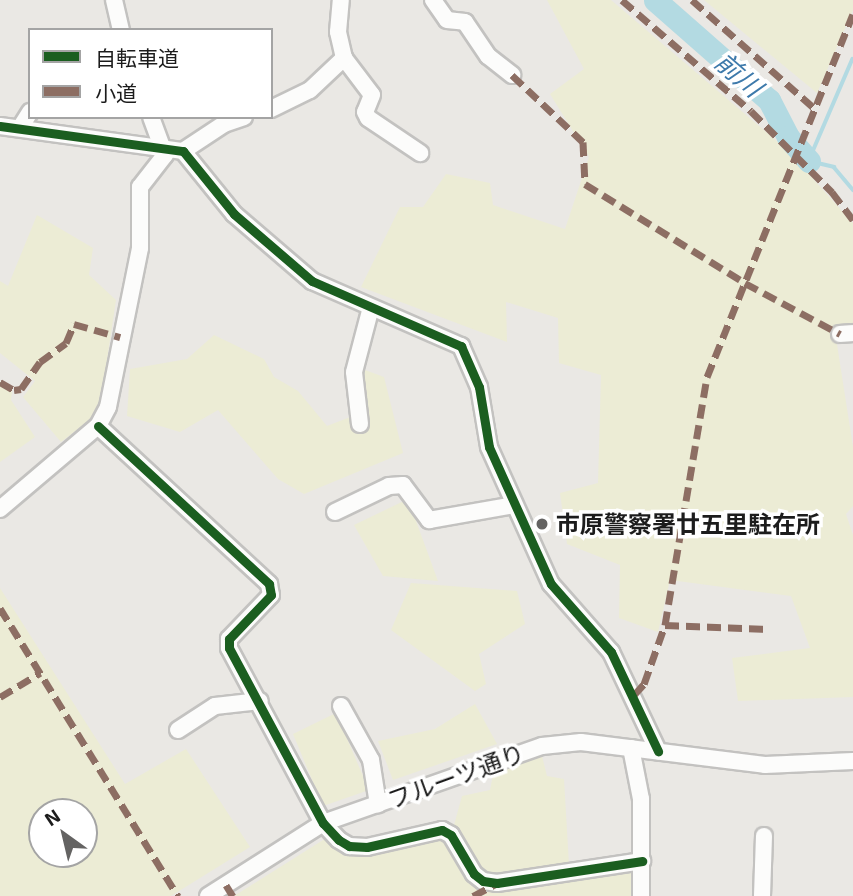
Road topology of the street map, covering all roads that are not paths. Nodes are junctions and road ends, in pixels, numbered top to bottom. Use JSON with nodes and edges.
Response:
{"nodes":[{"id":1,"x":114,"y":0,"type":"edge"},
{"id":2,"x":341,"y":0,"type":"edge"},
{"id":3,"x":433,"y":0,"type":"edge"},
{"id":4,"x":121,"y":28,"type":"edge"},
{"id":5,"x":344,"y":58,"type":"junction"},
{"id":6,"x":512,"y":75,"type":"dead end"},
{"id":7,"x":273,"y":108,"type":"edge"},
{"id":8,"x":28,"y":115,"type":"edge"},
{"id":9,"x":153,"y":119,"type":"edge"},
{"id":10,"x":238,"y":119,"type":"edge"},
{"id":11,"x":0,"y":126,"type":"edge"},
{"id":12,"x":20,"y":128,"type":"junction"},
{"id":13,"x":162,"y":148,"type":"junction"},
{"id":14,"x":183,"y":151,"type":"junction"},
{"id":15,"x":420,"y":153,"type":"dead end"},
{"id":16,"x":370,"y":310,"type":"junction"},
{"id":17,"x":360,"y":424,"type":"dead end"},
{"id":18,"x":98,"y":426,"type":"junction"},
{"id":19,"x":514,"y":505,"type":"junction"},
{"id":20,"x":0,"y":509,"type":"edge"},
{"id":21,"x":335,"y":512,"type":"dead end"},
{"id":22,"x":260,"y":701,"type":"junction"},
{"id":23,"x":341,"y":706,"type":"dead end"},
{"id":24,"x":178,"y":730,"type":"dead end"},
{"id":25,"x":631,"y":748,"type":"junction"},
{"id":26,"x":658,"y":751,"type":"junction"},
{"id":27,"x":853,"y":761,"type":"edge"},
{"id":28,"x":378,"y":803,"type":"junction"},
{"id":29,"x":323,"y":823,"type":"junction"},
{"id":30,"x":764,"y":836,"type":"dead end"},
{"id":31,"x":642,"y":861,"type":"junction"},
{"id":32,"x":208,"y":896,"type":"edge"},
{"id":33,"x":641,"y":896,"type":"edge"},
{"id":34,"x":762,"y":896,"type":"edge"}],
"edges":[{"from":1,"to":4,"type":"street"},
{"from":2,"to":5,"type":"street"},
{"from":3,"to":6,"type":"street"},
{"from":5,"to":7,"type":"street"},
{"from":5,"to":15,"type":"street"},
{"from":8,"to":12,"type":"street"},
{"from":9,"to":13,"type":"street"},
{"from":10,"to":14,"type":"street"},
{"from":11,"to":12,"type":"street"},
{"from":12,"to":13,"type":"street"},
{"from":13,"to":14,"type":"street"},
{"from":13,"to":18,"type":"street"},
{"from":14,"to":16,"type":"street"},
{"from":16,"to":17,"type":"street"},
{"from":16,"to":19,"type":"street"},
{"from":18,"to":20,"type":"street"},
{"from":18,"to":22,"type":"street"},
{"from":19,"to":21,"type":"street"},
{"from":19,"to":26,"type":"street"},
{"from":22,"to":24,"type":"street"},
{"from":22,"to":29,"type":"street"},
{"from":23,"to":28,"type":"street"},
{"from":25,"to":26,"type":"street","name":"フルーツ通り"},
{"from":25,"to":28,"type":"street","name":"フルーツ通り"},
{"from":25,"to":31,"type":"street"},
{"from":26,"to":27,"type":"street","name":"フルーツ通り"},
{"from":28,"to":29,"type":"street","name":"フルーツ通り"},
{"from":29,"to":31,"type":"street"},
{"from":29,"to":32,"type":"street","name":"フルーツ通り"},
{"from":30,"to":34,"type":"street"},
{"from":31,"to":33,"type":"street"}]}
